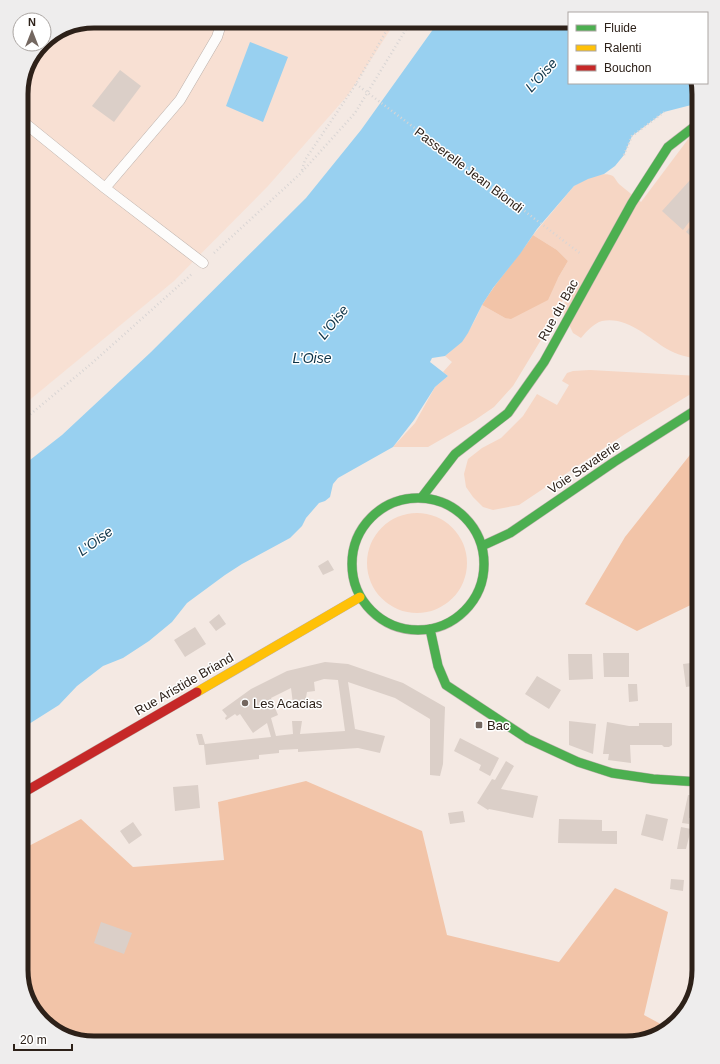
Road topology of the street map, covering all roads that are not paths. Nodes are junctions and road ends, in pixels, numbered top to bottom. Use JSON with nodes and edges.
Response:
{"nodes":[{"id":1,"x":220,"y":28,"type":"edge"},
{"id":2,"x":692,"y":128,"type":"edge"},
{"id":3,"x":28,"y":129,"type":"edge"},
{"id":4,"x":105,"y":188,"type":"junction"},
{"id":5,"x":204,"y":263,"type":"road end"},
{"id":6,"x":692,"y":412,"type":"edge"},
{"id":7,"x":692,"y":422,"type":"edge"},
{"id":8,"x":669,"y":427,"type":"junction"},
{"id":9,"x":422,"y":497,"type":"junction"},
{"id":10,"x":482,"y":546,"type":"junction"},
{"id":11,"x":360,"y":597,"type":"junction"},
{"id":12,"x":430,"y":629,"type":"junction"},
{"id":13,"x":692,"y":782,"type":"edge"},
{"id":14,"x":28,"y":790,"type":"edge"}],
"edges":[{"from":1,"to":4,"type":"lane"},
{"from":2,"to":9,"type":"main road","name":"Rue du Bac"},
{"from":3,"to":4,"type":"lane"},
{"from":4,"to":5,"type":"lane"},
{"from":6,"to":8,"type":"main road","name":"Voie Savaterie"},
{"from":7,"to":8,"type":"lane"},
{"from":8,"to":10,"type":"main road","name":"Voie Savaterie"},
{"from":9,"to":10,"type":"main road"},
{"from":9,"to":11,"type":"main road"},
{"from":10,"to":12,"type":"main road"},
{"from":11,"to":12,"type":"main road"},
{"from":11,"to":14,"type":"main road","name":"Rue Aristide Briand"},
{"from":12,"to":13,"type":"main road"}]}
